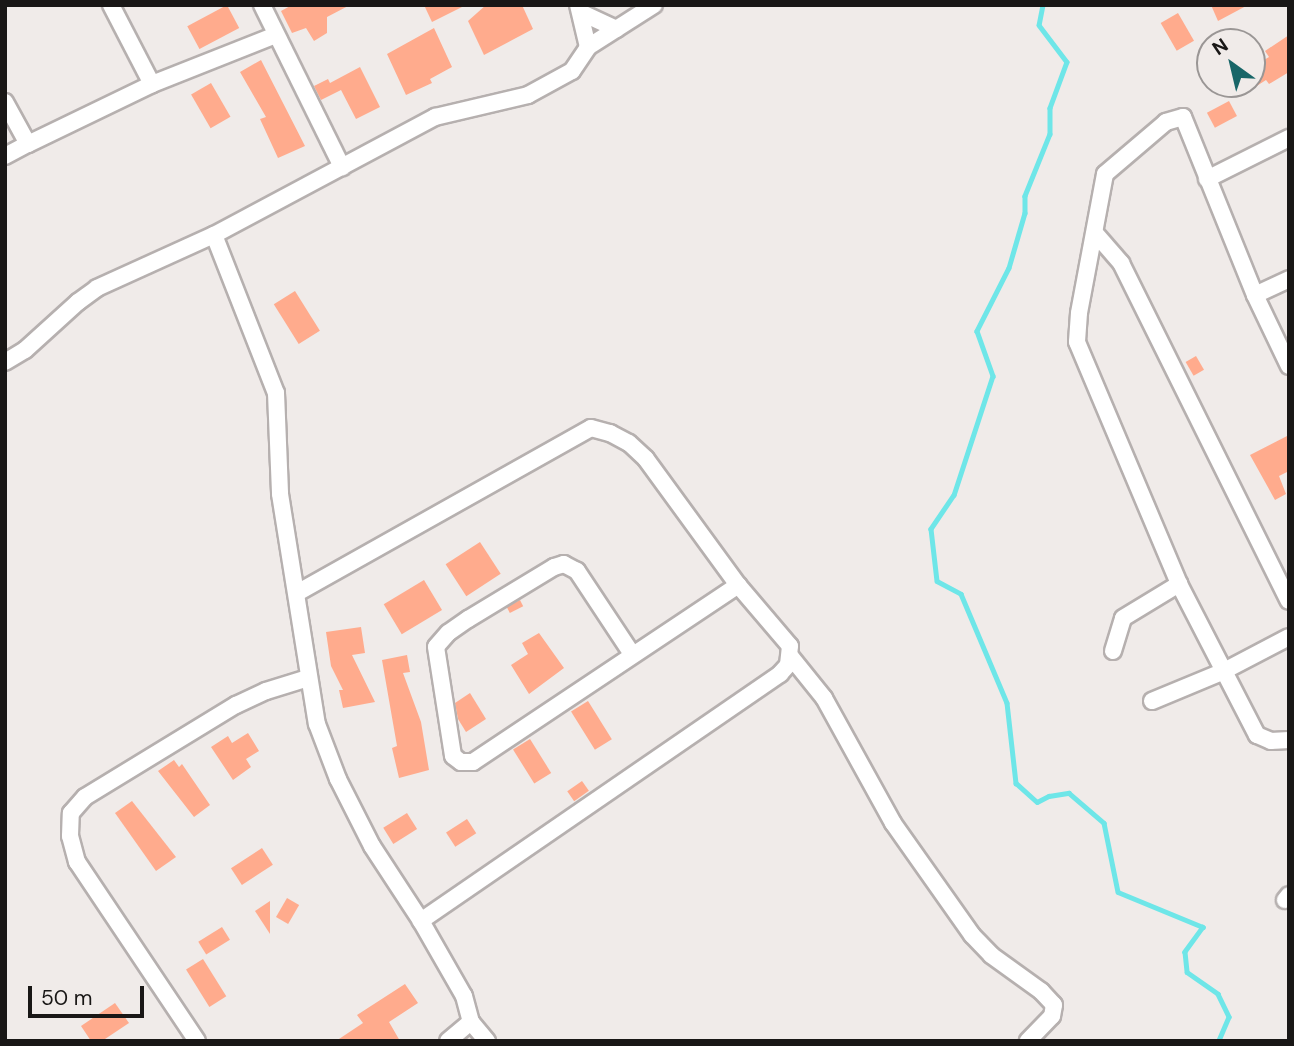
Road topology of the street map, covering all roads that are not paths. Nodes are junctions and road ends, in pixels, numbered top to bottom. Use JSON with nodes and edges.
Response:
{"nodes":[{"id":1,"x":111,"y":5,"type":"edge"},
{"id":2,"x":261,"y":5,"type":"edge"},
{"id":3,"x":654,"y":5,"type":"edge"},
{"id":4,"x":580,"y":9,"type":"edge"},
{"id":5,"x":617,"y":29,"type":"junction"},
{"id":6,"x":276,"y":35,"type":"junction"},
{"id":7,"x":588,"y":47,"type":"junction"},
{"id":8,"x":152,"y":84,"type":"junction"},
{"id":9,"x":5,"y":102,"type":"edge"},
{"id":10,"x":1289,"y":138,"type":"edge"},
{"id":11,"x":28,"y":144,"type":"junction"},
{"id":12,"x":5,"y":156,"type":"edge"},
{"id":13,"x":342,"y":167,"type":"junction"},
{"id":14,"x":1207,"y":179,"type":"junction"},
{"id":15,"x":1095,"y":233,"type":"junction"},
{"id":16,"x":214,"y":235,"type":"junction"},
{"id":17,"x":1289,"y":279,"type":"edge"},
{"id":18,"x":1255,"y":295,"type":"junction"},
{"id":19,"x":5,"y":362,"type":"edge"},
{"id":20,"x":1289,"y":366,"type":"edge"},
{"id":21,"x":1179,"y":584,"type":"junction"},
{"id":22,"x":738,"y":585,"type":"junction"},
{"id":23,"x":297,"y":593,"type":"junction"},
{"id":24,"x":1289,"y":601,"type":"edge"},
{"id":25,"x":1289,"y":637,"type":"edge"},
{"id":26,"x":1114,"y":651,"type":"dead end"},
{"id":27,"x":632,"y":654,"type":"junction"},
{"id":28,"x":791,"y":657,"type":"junction"},
{"id":29,"x":1224,"y":671,"type":"junction"},
{"id":30,"x":308,"y":678,"type":"junction"},
{"id":31,"x":1152,"y":701,"type":"dead end"},
{"id":32,"x":1289,"y":740,"type":"edge"},
{"id":33,"x":421,"y":921,"type":"junction"},
{"id":34,"x":471,"y":1022,"type":"junction"},
{"id":35,"x":197,"y":1041,"type":"edge"},
{"id":36,"x":448,"y":1041,"type":"edge"},
{"id":37,"x":487,"y":1041,"type":"edge"},
{"id":38,"x":1028,"y":1041,"type":"edge"}],
"edges":[{"from":1,"to":8,"type":"street"},
{"from":2,"to":6,"type":"street"},
{"from":3,"to":5,"type":"street"},
{"from":4,"to":5,"type":"street"},
{"from":4,"to":7,"type":"street"},
{"from":5,"to":7,"type":"street"},
{"from":6,"to":8,"type":"street"},
{"from":6,"to":13,"type":"street"},
{"from":7,"to":13,"type":"street"},
{"from":8,"to":11,"type":"street"},
{"from":9,"to":11,"type":"street"},
{"from":10,"to":14,"type":"street"},
{"from":11,"to":12,"type":"street"},
{"from":13,"to":16,"type":"street"},
{"from":14,"to":15,"type":"street"},
{"from":14,"to":18,"type":"street"},
{"from":15,"to":21,"type":"street"},
{"from":15,"to":24,"type":"street"},
{"from":16,"to":19,"type":"street"},
{"from":16,"to":23,"type":"street"},
{"from":17,"to":18,"type":"street"},
{"from":18,"to":20,"type":"street"},
{"from":21,"to":26,"type":"street"},
{"from":21,"to":29,"type":"street"},
{"from":22,"to":23,"type":"street"},
{"from":22,"to":27,"type":"street"},
{"from":22,"to":28,"type":"street"},
{"from":23,"to":30,"type":"street"},
{"from":25,"to":29,"type":"street"},
{"from":27,"to":27,"type":"street"},
{"from":28,"to":33,"type":"street"},
{"from":28,"to":38,"type":"street"},
{"from":29,"to":31,"type":"street"},
{"from":29,"to":32,"type":"street"},
{"from":30,"to":33,"type":"street"},
{"from":30,"to":35,"type":"street"},
{"from":33,"to":34,"type":"street"},
{"from":34,"to":36,"type":"street"},
{"from":34,"to":37,"type":"street"}]}
